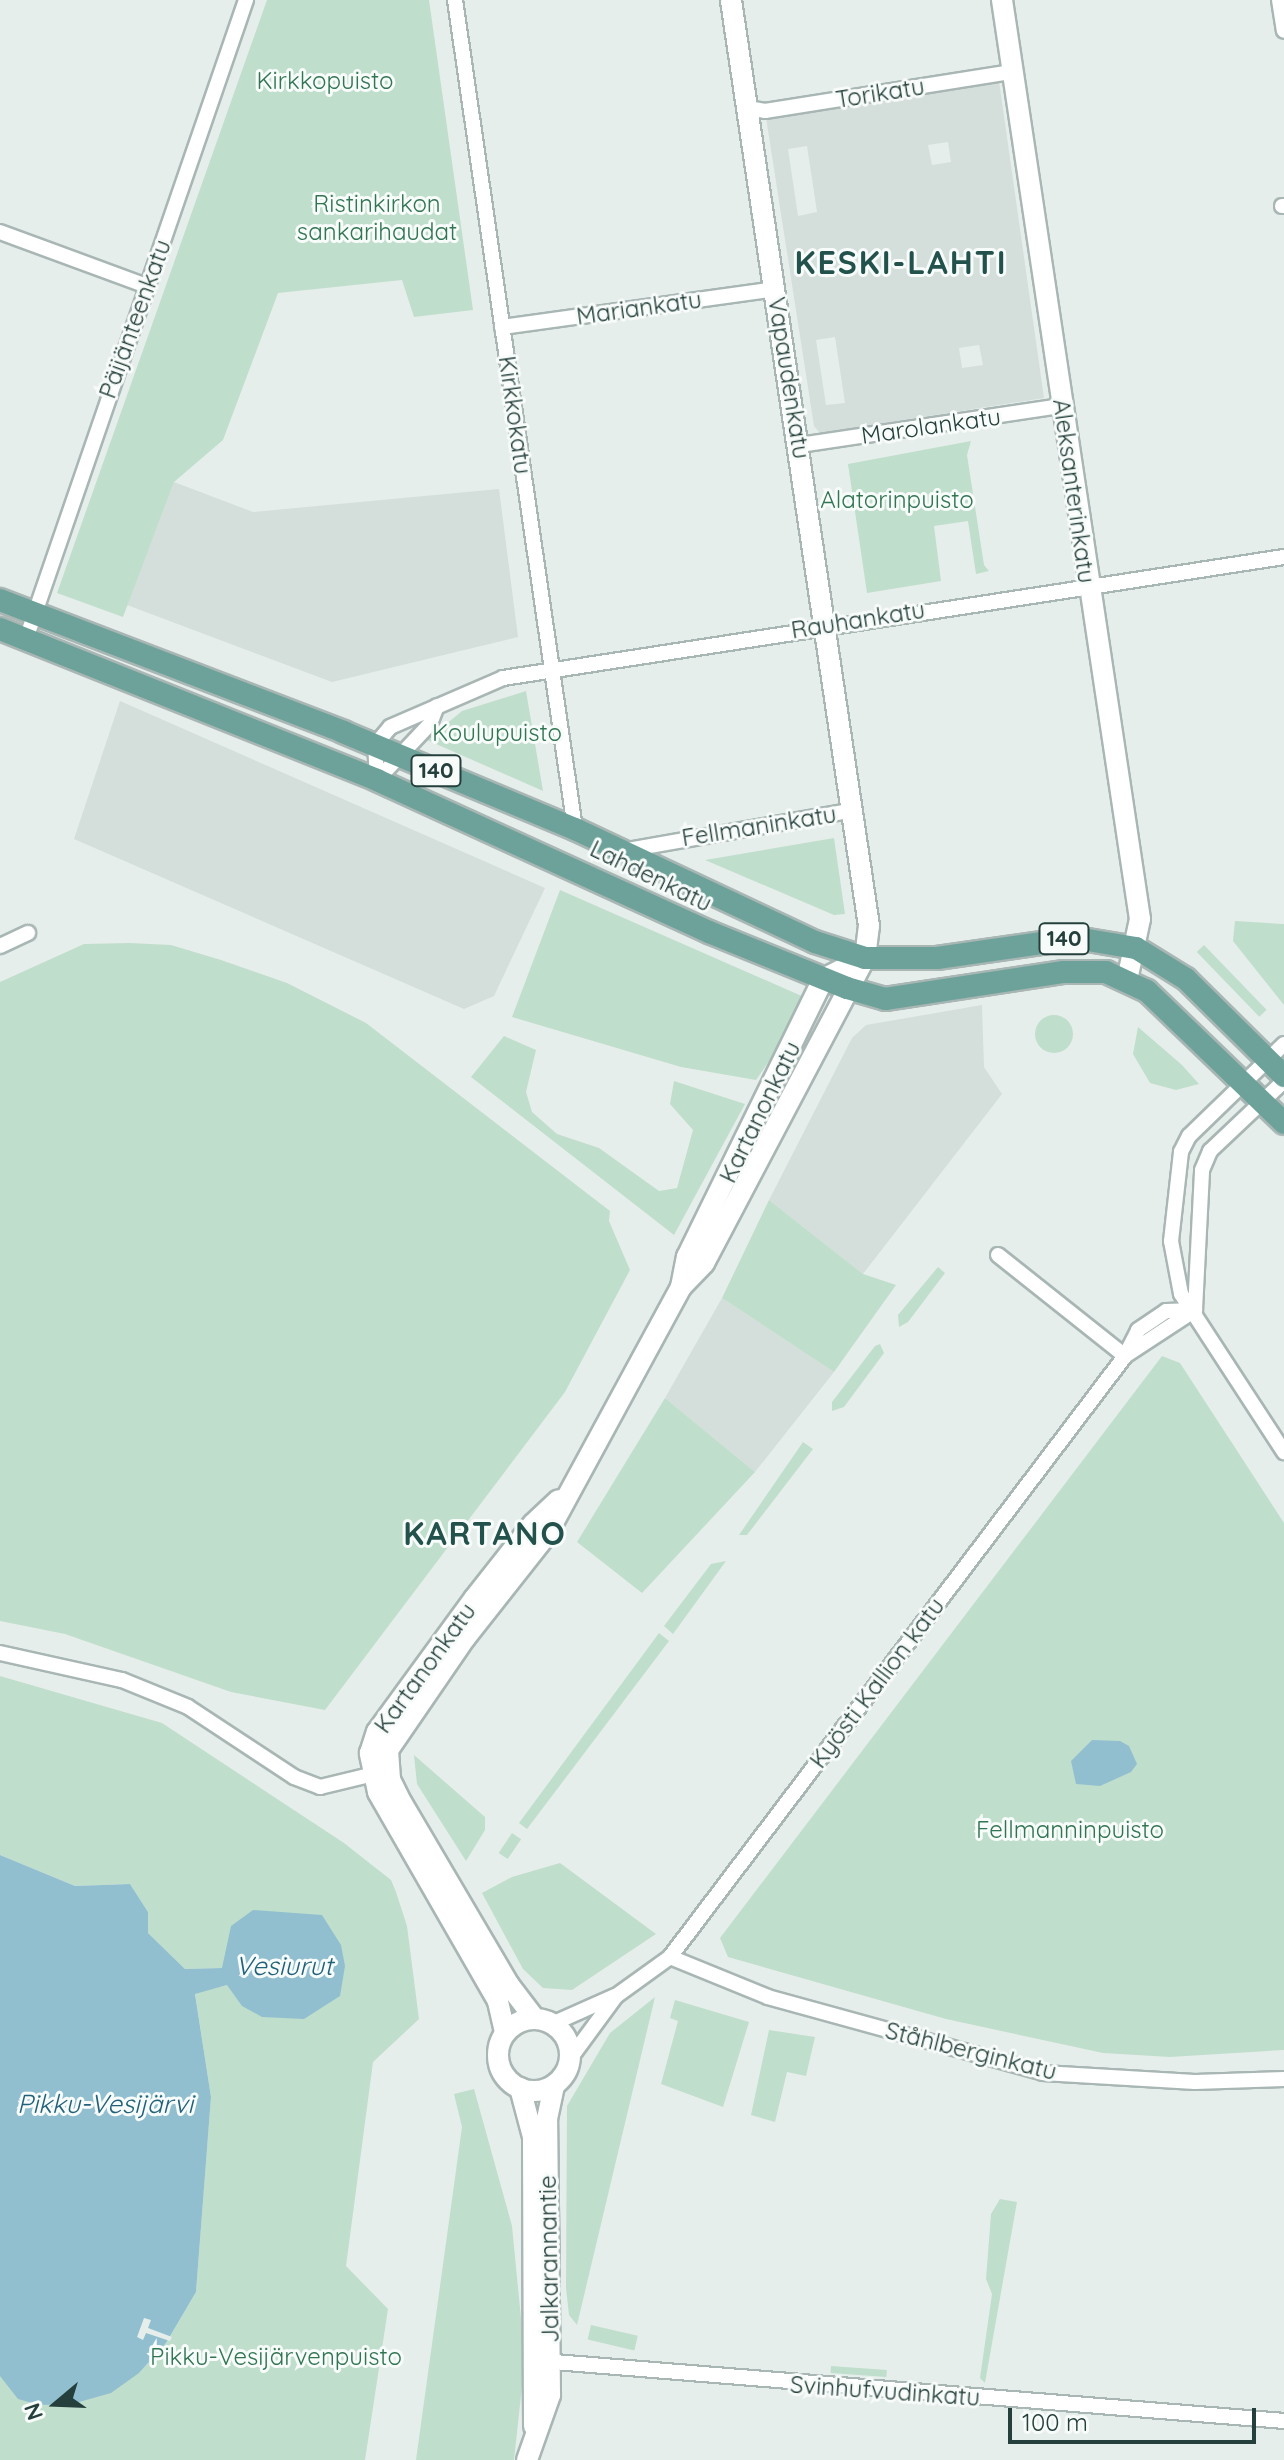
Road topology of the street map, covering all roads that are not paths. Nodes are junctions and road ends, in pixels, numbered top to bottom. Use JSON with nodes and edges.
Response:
{"nodes":[{"id":1,"x":246,"y":0,"type":"edge"},
{"id":2,"x":455,"y":0,"type":"edge"},
{"id":3,"x":731,"y":0,"type":"edge"},
{"id":4,"x":1002,"y":0,"type":"edge"},
{"id":5,"x":1279,"y":0,"type":"edge"},
{"id":6,"x":1284,"y":31,"type":"edge"},
{"id":7,"x":1012,"y":72,"type":"junction"},
{"id":8,"x":748,"y":108,"type":"junction"},
{"id":9,"x":3,"y":234,"type":"edge"},
{"id":10,"x":147,"y":286,"type":"junction"},
{"id":11,"x":776,"y":289,"type":"junction"},
{"id":12,"x":502,"y":327,"type":"junction"},
{"id":13,"x":1061,"y":406,"type":"junction"},
{"id":14,"x":800,"y":445,"type":"junction"},
{"id":15,"x":1284,"y":557,"type":"edge"},
{"id":16,"x":1088,"y":585,"type":"junction"},
{"id":17,"x":0,"y":600,"type":"edge"},
{"id":18,"x":34,"y":611,"type":"junction"},
{"id":19,"x":823,"y":626,"type":"junction"},
{"id":20,"x":0,"y":629,"type":"edge"},
{"id":21,"x":26,"y":639,"type":"junction"},
{"id":22,"x":551,"y":668,"type":"junction"},
{"id":23,"x":437,"y":706,"type":"junction"},
{"id":24,"x":375,"y":745,"type":"junction"},
{"id":25,"x":400,"y":756,"type":"junction"},
{"id":26,"x":377,"y":780,"type":"junction"},
{"id":27,"x":849,"y":811,"type":"junction"},
{"id":28,"x":575,"y":829,"type":"junction"},
{"id":29,"x":622,"y":851,"type":"junction"},
{"id":30,"x":28,"y":933,"type":"dead end"},
{"id":31,"x":0,"y":946,"type":"edge"},
{"id":32,"x":1136,"y":948,"type":"junction"},
{"id":33,"x":865,"y":958,"type":"junction"},
{"id":34,"x":823,"y":979,"type":"junction"},
{"id":35,"x":1127,"y":980,"type":"junction"},
{"id":36,"x":847,"y":988,"type":"junction"},
{"id":37,"x":1276,"y":1051,"type":"edge"},
{"id":38,"x":1284,"y":1078,"type":"edge"},
{"id":39,"x":1242,"y":1083,"type":"junction"},
{"id":40,"x":1263,"y":1103,"type":"junction"},
{"id":41,"x":1284,"y":1123,"type":"edge"},
{"id":42,"x":998,"y":1255,"type":"dead end"},
{"id":43,"x":681,"y":1287,"type":"junction"},
{"id":44,"x":1195,"y":1310,"type":"junction"},
{"id":45,"x":1125,"y":1356,"type":"junction"},
{"id":46,"x":1284,"y":1452,"type":"edge"},
{"id":47,"x":565,"y":1494,"type":"junction"},
{"id":48,"x":0,"y":1653,"type":"edge"},
{"id":49,"x":380,"y":1773,"type":"junction"},
{"id":50,"x":670,"y":1957,"type":"junction"},
{"id":51,"x":616,"y":1996,"type":"junction"},
{"id":52,"x":544,"y":2021,"type":"junction"},
{"id":53,"x":505,"y":2032,"type":"junction"},
{"id":54,"x":569,"y":2060,"type":"junction"},
{"id":55,"x":1284,"y":2079,"type":"edge"},
{"id":56,"x":554,"y":2085,"type":"junction"},
{"id":57,"x":520,"y":2088,"type":"junction"},
{"id":58,"x":543,"y":2361,"type":"junction"},
{"id":59,"x":1284,"y":2421,"type":"edge"},
{"id":60,"x":527,"y":2460,"type":"edge"}],
"edges":[{"from":1,"to":10,"type":"street","name":"Päijänteenkatu"},
{"from":2,"to":12,"type":"street","name":"Kirkkokatu"},
{"from":3,"to":8,"type":"main road","name":"Vapaudenkatu"},
{"from":4,"to":7,"type":"main road","name":"Aleksanterinkatu"},
{"from":5,"to":6,"type":"street"},
{"from":7,"to":8,"type":"street","name":"Torikatu"},
{"from":7,"to":13,"type":"main road","name":"Aleksanterinkatu"},
{"from":8,"to":11,"type":"main road","name":"Vapaudenkatu"},
{"from":9,"to":10,"type":"street"},
{"from":10,"to":18,"type":"street","name":"Päijänteenkatu"},
{"from":11,"to":12,"type":"street","name":"Mariankatu"},
{"from":11,"to":14,"type":"main road","name":"Vapaudenkatu"},
{"from":12,"to":22,"type":"street","name":"Kirkkokatu"},
{"from":13,"to":14,"type":"street","name":"Marolankatu"},
{"from":13,"to":16,"type":"main road","name":"Aleksanterinkatu"},
{"from":14,"to":19,"type":"main road","name":"Vapaudenkatu"},
{"from":15,"to":16,"type":"street","name":"Rauhankatu"},
{"from":16,"to":19,"type":"street","name":"Rauhankatu"},
{"from":16,"to":32,"type":"main road","name":"Aleksanterinkatu"},
{"from":17,"to":18,"type":"main road","name":"Lahdenkatu","number":"140"},
{"from":18,"to":21,"type":"street","name":"Päijänteenkatu"},
{"from":18,"to":24,"type":"main road","name":"Lahdenkatu","number":"140"},
{"from":19,"to":22,"type":"street","name":"Rauhankatu"},
{"from":19,"to":27,"type":"main road","name":"Vapaudenkatu"},
{"from":20,"to":21,"type":"main road","name":"Lahdenkatu","number":"140"},
{"from":21,"to":26,"type":"main road","name":"Lahdenkatu","number":"140"},
{"from":22,"to":23,"type":"street","name":"Rauhankatu"},
{"from":22,"to":28,"type":"street","name":"Kirkkokatu"},
{"from":23,"to":24,"type":"street","name":"Rauhankatu"},
{"from":23,"to":25,"type":"street"},
{"from":24,"to":25,"type":"main road","name":"Lahdenkatu","number":"140"},
{"from":24,"to":26,"type":"street"},
{"from":25,"to":26,"type":"street"},
{"from":25,"to":28,"type":"main road","name":"Lahdenkatu","number":"140"},
{"from":26,"to":34,"type":"main road","name":"Lahdenkatu","number":"140"},
{"from":27,"to":29,"type":"street","name":"Fellmaninkatu"},
{"from":27,"to":33,"type":"main road","name":"Vapaudenkatu"},
{"from":28,"to":29,"type":"main road","name":"Lahdenkatu","number":"140"},
{"from":29,"to":33,"type":"main road","name":"Lahdenkatu","number":"140"},
{"from":30,"to":31,"type":"street"},
{"from":32,"to":33,"type":"main road","name":"Lahdenkatu","number":"140"},
{"from":32,"to":35,"type":"main road","name":"Aleksanterinkatu"},
{"from":32,"to":37,"type":"main road","name":"Lahdenkatu"},
{"from":33,"to":34,"type":"main road"},
{"from":33,"to":36,"type":"main road","name":"Vapaudenkatu"},
{"from":34,"to":36,"type":"main road","name":"Lahdenkatu","number":"140"},
{"from":34,"to":43,"type":"main road","name":"Kartanonkatu"},
{"from":35,"to":36,"type":"main road","name":"Lahdenkatu","number":"140"},
{"from":35,"to":39,"type":"main road","name":"Lahdenkatu","number":"140"},
{"from":36,"to":43,"type":"main road","name":"Kartanonkatu"},
{"from":37,"to":38,"type":"main road"},
{"from":37,"to":39,"type":"street"},
{"from":38,"to":40,"type":"street"},
{"from":39,"to":40,"type":"main road","name":"Lahdenkatu","number":"140"},
{"from":39,"to":44,"type":"street"},
{"from":40,"to":41,"type":"main road","number":"140"},
{"from":40,"to":44,"type":"street"},
{"from":42,"to":45,"type":"street"},
{"from":43,"to":47,"type":"main road","name":"Kartanonkatu"},
{"from":44,"to":45,"type":"street","name":"Kyösti Kallion katu"},
{"from":44,"to":46,"type":"street"},
{"from":45,"to":50,"type":"street","name":"Kyösti Kallion katu"},
{"from":47,"to":49,"type":"main road","name":"Kartanonkatu"},
{"from":47,"to":49,"type":"main road","name":"Kartanonkatu"},
{"from":48,"to":49,"type":"street"},
{"from":49,"to":52,"type":"main road","name":"Kartanonkatu"},
{"from":49,"to":53,"type":"main road"},
{"from":50,"to":51,"type":"street","name":"Kyösti Kallion katu"},
{"from":50,"to":55,"type":"street","name":"Ståhlberginkatu"},
{"from":51,"to":52,"type":"street","name":"Kyösti Kallion katu"},
{"from":51,"to":54,"type":"street","name":"Kyösti Kallion katu"},
{"from":52,"to":53,"type":"main road"},
{"from":52,"to":54,"type":"main road"},
{"from":53,"to":57,"type":"main road"},
{"from":54,"to":56,"type":"main road"},
{"from":56,"to":57,"type":"main road"},
{"from":56,"to":58,"type":"main road","name":"Jalkarannantie"},
{"from":57,"to":58,"type":"main road","name":"Jalkarannantie"},
{"from":58,"to":59,"type":"street","name":"Svinhufvudinkatu"},
{"from":58,"to":60,"type":"main road","name":"Jalkarannantie"}]}
